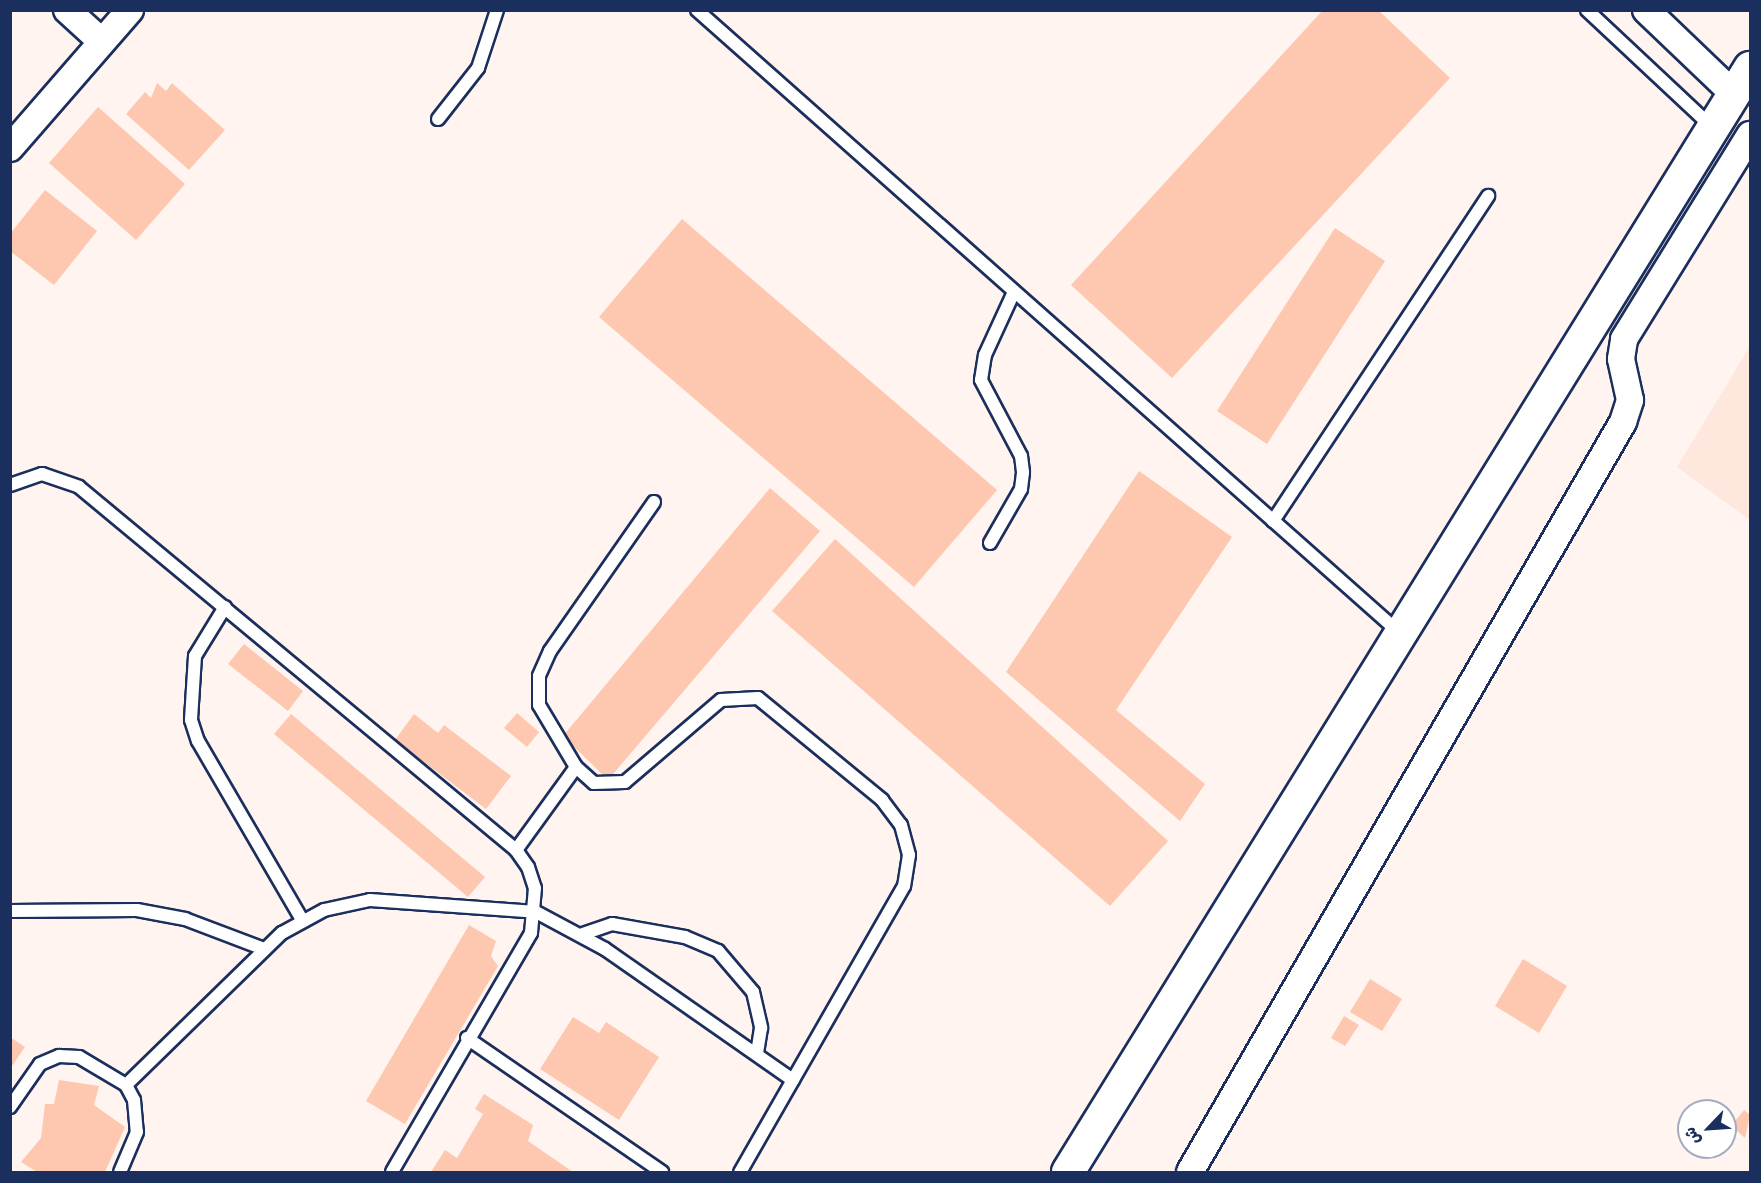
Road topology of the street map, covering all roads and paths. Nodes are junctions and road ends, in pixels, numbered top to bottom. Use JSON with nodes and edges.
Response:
{"nodes":[{"id":1,"x":67,"y":10,"type":"edge"},
{"id":2,"x":130,"y":10,"type":"edge"},
{"id":3,"x":497,"y":10,"type":"edge"},
{"id":4,"x":697,"y":10,"type":"edge"},
{"id":5,"x":1587,"y":10,"type":"edge"},
{"id":6,"x":1646,"y":10,"type":"edge"},
{"id":7,"x":102,"y":42,"type":"junction"},
{"id":8,"x":1742,"y":81,"type":"edge"},
{"id":9,"x":438,"y":119,"type":"dead end"},
{"id":10,"x":1713,"y":128,"type":"junction"},
{"id":11,"x":1750,"y":135,"type":"edge"},
{"id":12,"x":10,"y":148,"type":"edge"},
{"id":13,"x":1488,"y":196,"type":"dead end"},
{"id":14,"x":1014,"y":292,"type":"junction"},
{"id":15,"x":10,"y":485,"type":"edge"},
{"id":16,"x":654,"y":502,"type":"dead end"},
{"id":17,"x":1273,"y":521,"type":"junction"},
{"id":18,"x":990,"y":543,"type":"dead end"},
{"id":19,"x":225,"y":607,"type":"junction"},
{"id":20,"x":1402,"y":635,"type":"junction"},
{"id":21,"x":576,"y":767,"type":"junction"},
{"id":22,"x":516,"y":850,"type":"junction"},
{"id":23,"x":10,"y":911,"type":"edge"},
{"id":24,"x":536,"y":912,"type":"junction"},
{"id":25,"x":302,"y":920,"type":"junction"},
{"id":26,"x":583,"y":934,"type":"junction"},
{"id":27,"x":264,"y":949,"type":"junction"},
{"id":28,"x":467,"y":1038,"type":"junction"},
{"id":29,"x":757,"y":1054,"type":"junction"},
{"id":30,"x":793,"y":1080,"type":"junction"},
{"id":31,"x":126,"y":1084,"type":"junction"},
{"id":32,"x":10,"y":1107,"type":"edge"},
{"id":33,"x":1193,"y":1172,"type":"edge"},
{"id":34,"x":120,"y":1173,"type":"edge"},
{"id":35,"x":392,"y":1173,"type":"edge"},
{"id":36,"x":662,"y":1173,"type":"edge"},
{"id":37,"x":740,"y":1173,"type":"edge"},
{"id":38,"x":1068,"y":1173,"type":"edge"}],
"edges":[{"from":1,"to":7,"type":"street"},
{"from":2,"to":7,"type":"street"},
{"from":3,"to":9,"type":"lane"},
{"from":4,"to":14,"type":"lane"},
{"from":5,"to":10,"type":"lane"},
{"from":6,"to":8,"type":"street"},
{"from":7,"to":12,"type":"street"},
{"from":8,"to":10,"type":"street"},
{"from":10,"to":20,"type":"street"},
{"from":11,"to":33,"type":"street"},
{"from":13,"to":17,"type":"lane"},
{"from":14,"to":17,"type":"lane"},
{"from":14,"to":18,"type":"lane"},
{"from":15,"to":19,"type":"lane"},
{"from":16,"to":21,"type":"lane"},
{"from":17,"to":20,"type":"lane"},
{"from":19,"to":22,"type":"lane"},
{"from":19,"to":25,"type":"lane"},
{"from":20,"to":38,"type":"street"},
{"from":21,"to":22,"type":"lane"},
{"from":21,"to":30,"type":"lane"},
{"from":22,"to":24,"type":"lane"},
{"from":23,"to":27,"type":"lane"},
{"from":24,"to":25,"type":"lane"},
{"from":24,"to":26,"type":"lane"},
{"from":24,"to":28,"type":"lane"},
{"from":25,"to":27,"type":"lane"},
{"from":26,"to":29,"type":"lane"},
{"from":26,"to":29,"type":"lane"},
{"from":27,"to":31,"type":"lane"},
{"from":28,"to":35,"type":"lane"},
{"from":28,"to":36,"type":"lane"},
{"from":29,"to":30,"type":"lane"},
{"from":30,"to":37,"type":"lane"},
{"from":31,"to":32,"type":"lane"},
{"from":31,"to":34,"type":"lane"}]}
